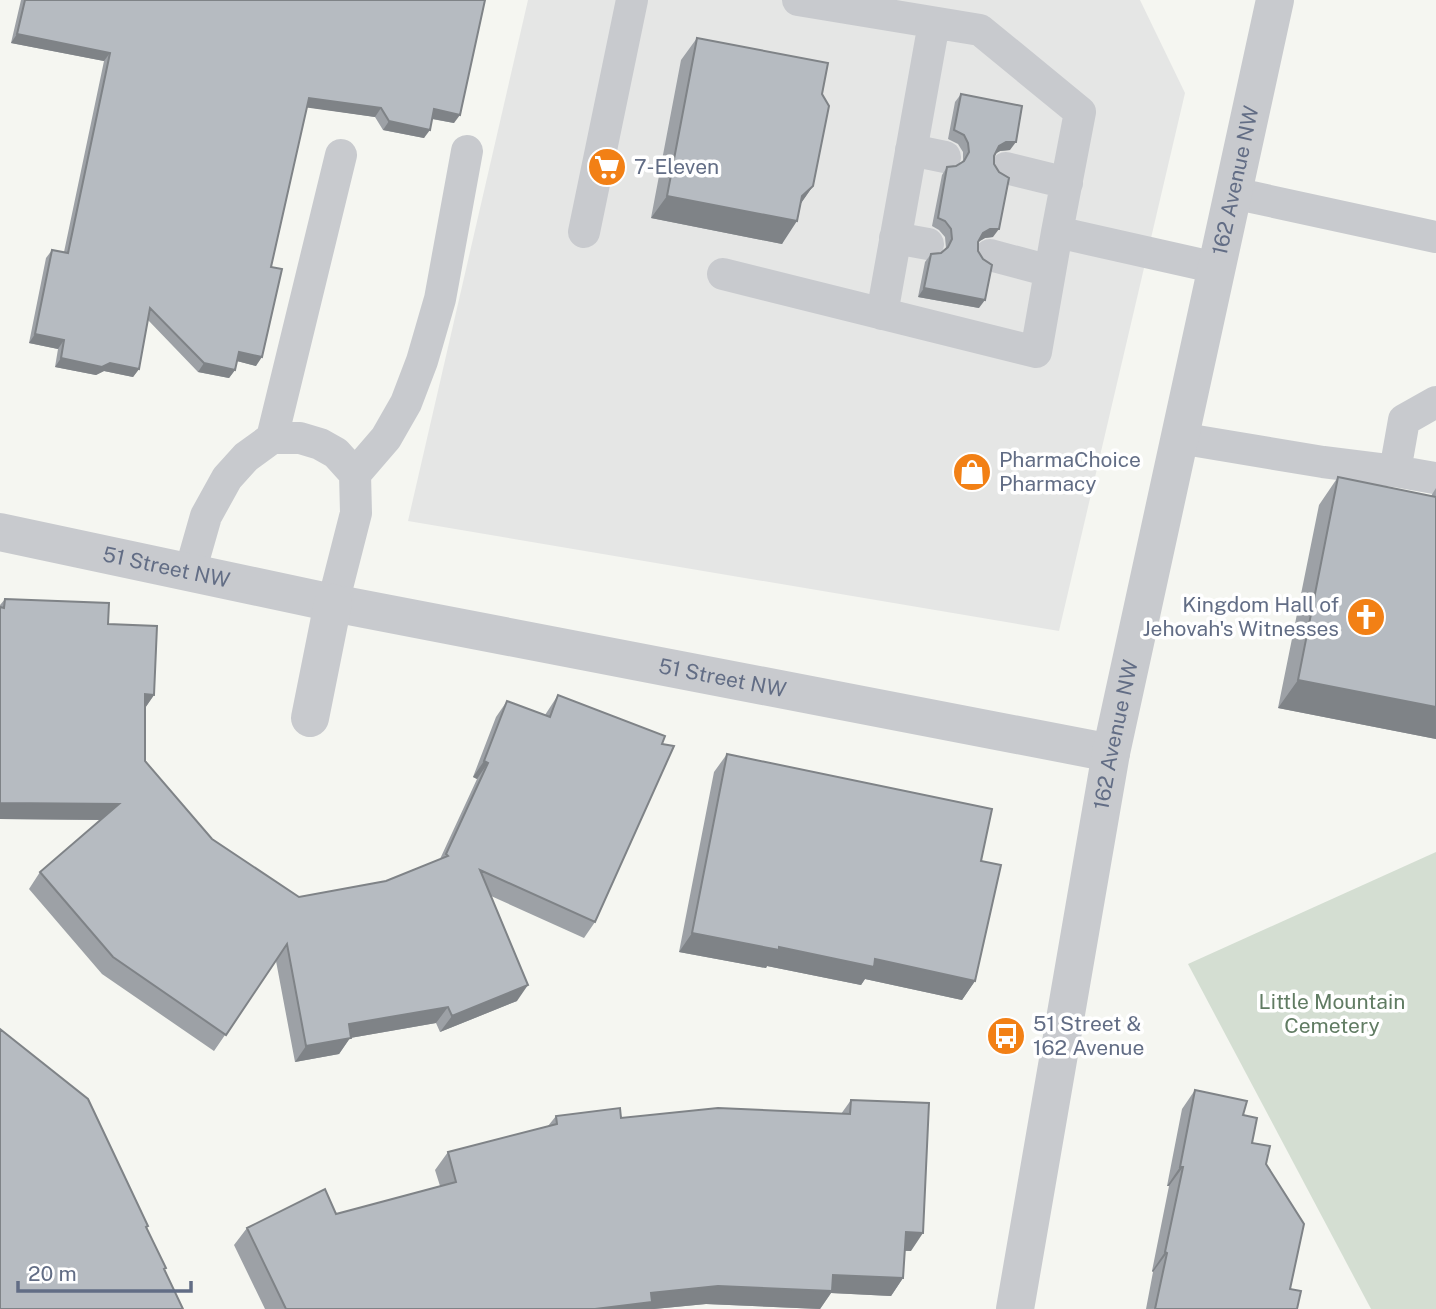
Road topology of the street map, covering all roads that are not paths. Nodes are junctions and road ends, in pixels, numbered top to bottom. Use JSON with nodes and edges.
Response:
{"nodes":[{"id":1,"x":632,"y":0,"type":"edge"},
{"id":2,"x":1275,"y":0,"type":"edge"},
{"id":3,"x":805,"y":1,"type":"edge"},
{"id":4,"x":934,"y":23,"type":"junction"},
{"id":5,"x":911,"y":150,"type":"junction"},
{"id":6,"x":467,"y":151,"type":"dead end"},
{"id":7,"x":341,"y":155,"type":"dead end"},
{"id":8,"x":945,"y":156,"type":"dead end"},
{"id":9,"x":1006,"y":168,"type":"dead end"},
{"id":10,"x":1066,"y":183,"type":"junction"},
{"id":11,"x":1233,"y":193,"type":"junction"},
{"id":12,"x":584,"y":232,"type":"dead end"},
{"id":13,"x":1057,"y":232,"type":"junction"},
{"id":14,"x":895,"y":237,"type":"junction"},
{"id":15,"x":1436,"y":237,"type":"edge"},
{"id":16,"x":929,"y":244,"type":"dead end"},
{"id":17,"x":990,"y":255,"type":"dead end"},
{"id":18,"x":1217,"y":268,"type":"junction"},
{"id":19,"x":1050,"y":271,"type":"junction"},
{"id":20,"x":723,"y":274,"type":"dead end"},
{"id":21,"x":882,"y":314,"type":"junction"},
{"id":22,"x":1436,"y":402,"type":"edge"},
{"id":23,"x":272,"y":438,"type":"junction"},
{"id":24,"x":1179,"y":438,"type":"junction"},
{"id":25,"x":1395,"y":471,"type":"junction"},
{"id":26,"x":355,"y":474,"type":"junction"},
{"id":27,"x":1434,"y":478,"type":"edge"},
{"id":28,"x":0,"y":532,"type":"edge"},
{"id":29,"x":190,"y":572,"type":"junction"},
{"id":30,"x":333,"y":603,"type":"junction"},
{"id":31,"x":310,"y":718,"type":"dead end"},
{"id":32,"x":1111,"y":754,"type":"junction"},
{"id":33,"x":1015,"y":1309,"type":"edge"}],
"edges":[{"from":1,"to":12,"type":"lane"},
{"from":2,"to":11,"type":"street","name":"162 Avenue NW"},
{"from":3,"to":4,"type":"lane"},
{"from":4,"to":5,"type":"lane"},
{"from":4,"to":10,"type":"lane"},
{"from":5,"to":8,"type":"lane"},
{"from":5,"to":14,"type":"lane"},
{"from":6,"to":26,"type":"lane"},
{"from":7,"to":23,"type":"lane"},
{"from":9,"to":10,"type":"lane"},
{"from":10,"to":13,"type":"lane"},
{"from":11,"to":15,"type":"lane"},
{"from":11,"to":18,"type":"street","name":"162 Avenue NW"},
{"from":13,"to":18,"type":"lane"},
{"from":13,"to":19,"type":"lane"},
{"from":14,"to":16,"type":"lane"},
{"from":14,"to":21,"type":"lane"},
{"from":17,"to":19,"type":"lane"},
{"from":18,"to":24,"type":"street","name":"162 Avenue NW"},
{"from":19,"to":21,"type":"lane"},
{"from":20,"to":21,"type":"lane"},
{"from":22,"to":25,"type":"lane"},
{"from":23,"to":26,"type":"lane"},
{"from":23,"to":29,"type":"lane"},
{"from":24,"to":25,"type":"lane"},
{"from":24,"to":32,"type":"street","name":"162 Avenue NW"},
{"from":25,"to":27,"type":"lane"},
{"from":26,"to":30,"type":"lane"},
{"from":28,"to":29,"type":"street","name":"51 Street NW"},
{"from":29,"to":30,"type":"street","name":"51 Street NW"},
{"from":30,"to":31,"type":"street"},
{"from":30,"to":32,"type":"street","name":"51 Street NW"},
{"from":32,"to":33,"type":"street","name":"162 Avenue NW"}]}
